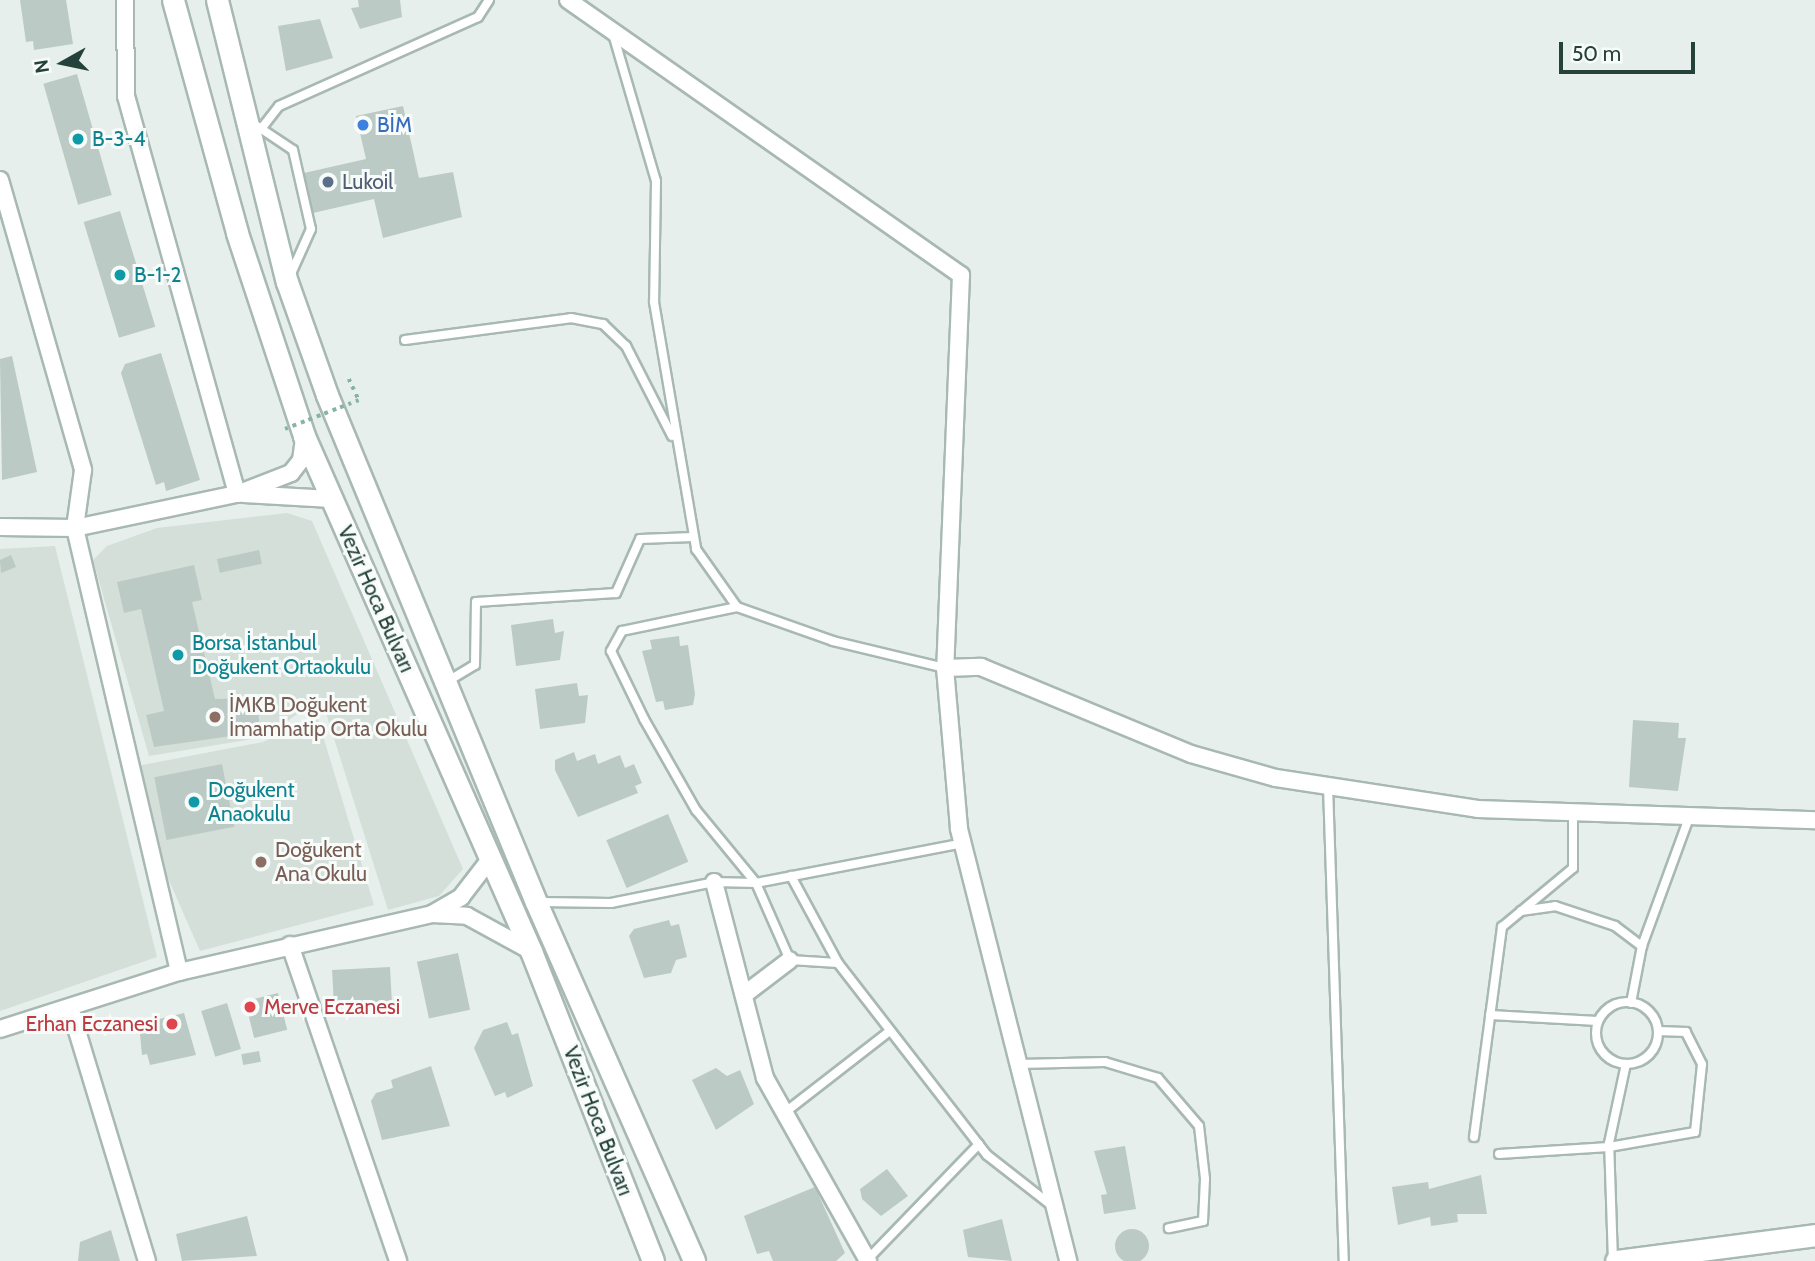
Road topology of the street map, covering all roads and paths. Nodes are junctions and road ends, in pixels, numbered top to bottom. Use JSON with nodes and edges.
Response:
{"nodes":[{"id":1,"x":125,"y":0,"type":"edge"},
{"id":2,"x":173,"y":0,"type":"edge"},
{"id":3,"x":217,"y":0,"type":"edge"},
{"id":4,"x":489,"y":0,"type":"edge"},
{"id":5,"x":568,"y":0,"type":"edge"},
{"id":6,"x":612,"y":31,"type":"junction"},
{"id":7,"x":252,"y":123,"type":"junction"},
{"id":8,"x":0,"y":180,"type":"edge"},
{"id":9,"x":287,"y":282,"type":"junction"},
{"id":10,"x":405,"y":340,"type":"dead end"},
{"id":11,"x":349,"y":379,"type":"dead end"},
{"id":12,"x":295,"y":432,"type":"junction"},
{"id":13,"x":674,"y":441,"type":"junction"},
{"id":14,"x":237,"y":494,"type":"junction"},
{"id":15,"x":332,"y":499,"type":"junction"},
{"id":16,"x":0,"y":527,"type":"edge"},
{"id":17,"x":75,"y":528,"type":"junction"},
{"id":18,"x":693,"y":537,"type":"junction"},
{"id":19,"x":737,"y":607,"type":"junction"},
{"id":20,"x":945,"y":668,"type":"junction"},
{"id":21,"x":446,"y":682,"type":"junction"},
{"id":22,"x":1328,"y":786,"type":"junction"},
{"id":23,"x":1573,"y":811,"type":"junction"},
{"id":24,"x":1690,"y":815,"type":"junction"},
{"id":25,"x":1815,"y":820,"type":"edge"},
{"id":26,"x":963,"y":843,"type":"junction"},
{"id":27,"x":491,"y":858,"type":"junction"},
{"id":28,"x":791,"y":876,"type":"junction"},
{"id":29,"x":713,"y":882,"type":"junction"},
{"id":30,"x":757,"y":883,"type":"junction"},
{"id":31,"x":536,"y":902,"type":"junction"},
{"id":32,"x":1518,"y":911,"type":"junction"},
{"id":33,"x":432,"y":914,"type":"junction"},
{"id":34,"x":290,"y":945,"type":"junction"},
{"id":35,"x":1642,"y":946,"type":"junction"},
{"id":36,"x":531,"y":951,"type":"junction"},
{"id":37,"x":790,"y":960,"type":"junction"},
{"id":38,"x":838,"y":963,"type":"junction"},
{"id":39,"x":179,"y":972,"type":"junction"},
{"id":40,"x":745,"y":994,"type":"junction"},
{"id":41,"x":1631,"y":1003,"type":"junction"},
{"id":42,"x":71,"y":1011,"type":"junction"},
{"id":43,"x":1490,"y":1015,"type":"junction"},
{"id":44,"x":1598,"y":1021,"type":"junction"},
{"id":45,"x":0,"y":1029,"type":"edge"},
{"id":46,"x":890,"y":1031,"type":"junction"},
{"id":47,"x":1658,"y":1031,"type":"junction"},
{"id":48,"x":1019,"y":1064,"type":"junction"},
{"id":49,"x":1626,"y":1065,"type":"junction"},
{"id":50,"x":788,"y":1110,"type":"junction"},
{"id":51,"x":1474,"y":1137,"type":"dead end"},
{"id":52,"x":979,"y":1144,"type":"junction"},
{"id":53,"x":1609,"y":1147,"type":"junction"},
{"id":54,"x":1499,"y":1154,"type":"dead end"},
{"id":55,"x":1056,"y":1209,"type":"junction"},
{"id":56,"x":1169,"y":1228,"type":"dead end"},
{"id":57,"x":1815,"y":1235,"type":"edge"},
{"id":58,"x":146,"y":1261,"type":"edge"},
{"id":59,"x":398,"y":1261,"type":"edge"},
{"id":60,"x":653,"y":1261,"type":"edge"},
{"id":61,"x":694,"y":1261,"type":"edge"},
{"id":62,"x":867,"y":1261,"type":"edge"},
{"id":63,"x":1068,"y":1261,"type":"edge"},
{"id":64,"x":1344,"y":1261,"type":"edge"},
{"id":65,"x":1614,"y":1261,"type":"edge"}],
"edges":[{"from":1,"to":14,"type":"street"},
{"from":2,"to":12,"type":"main road","name":"Vezir Hoca Bulvarı"},
{"from":3,"to":7,"type":"main road","name":"Vezir Hoca Bulvarı"},
{"from":4,"to":7,"type":"lane"},
{"from":5,"to":6,"type":"street"},
{"from":6,"to":13,"type":"lane"},
{"from":6,"to":20,"type":"street"},
{"from":7,"to":9,"type":"main road","name":"Vezir Hoca Bulvarı"},
{"from":7,"to":9,"type":"lane"},
{"from":8,"to":17,"type":"street"},
{"from":9,"to":21,"type":"main road","name":"Vezir Hoca Bulvarı"},
{"from":10,"to":13,"type":"lane"},
{"from":11,"to":12,"type":"path","bridge":true},
{"from":12,"to":14,"type":"street"},
{"from":12,"to":15,"type":"main road","name":"Vezir Hoca Bulvarı"},
{"from":13,"to":18,"type":"lane"},
{"from":14,"to":15,"type":"street"},
{"from":14,"to":17,"type":"street"},
{"from":15,"to":27,"type":"main road","name":"Vezir Hoca Bulvarı"},
{"from":16,"to":17,"type":"street"},
{"from":17,"to":39,"type":"street"},
{"from":18,"to":19,"type":"lane"},
{"from":18,"to":21,"type":"lane"},
{"from":19,"to":20,"type":"lane"},
{"from":19,"to":30,"type":"lane"},
{"from":20,"to":22,"type":"street"},
{"from":20,"to":26,"type":"street"},
{"from":21,"to":31,"type":"main road","name":"Vezir Hoca Bulvarı"},
{"from":22,"to":23,"type":"street"},
{"from":22,"to":64,"type":"lane"},
{"from":23,"to":24,"type":"street"},
{"from":23,"to":32,"type":"lane"},
{"from":24,"to":25,"type":"street"},
{"from":24,"to":35,"type":"lane"},
{"from":26,"to":28,"type":"lane"},
{"from":26,"to":48,"type":"street"},
{"from":27,"to":33,"type":"street"},
{"from":27,"to":36,"type":"main road","name":"Vezir Hoca Bulvarı"},
{"from":28,"to":30,"type":"lane"},
{"from":28,"to":38,"type":"lane"},
{"from":29,"to":30,"type":"lane"},
{"from":29,"to":31,"type":"lane"},
{"from":29,"to":40,"type":"street"},
{"from":30,"to":37,"type":"lane"},
{"from":31,"to":61,"type":"main road","name":"Vezir Hoca Bulvarı"},
{"from":32,"to":35,"type":"lane"},
{"from":32,"to":43,"type":"lane"},
{"from":33,"to":34,"type":"street"},
{"from":33,"to":36,"type":"street"},
{"from":34,"to":39,"type":"street"},
{"from":34,"to":59,"type":"street"},
{"from":35,"to":41,"type":"lane"},
{"from":36,"to":60,"type":"main road","name":"Vezir Hoca Bulvarı"},
{"from":37,"to":38,"type":"lane"},
{"from":37,"to":40,"type":"street"},
{"from":38,"to":46,"type":"lane"},
{"from":39,"to":42,"type":"street"},
{"from":40,"to":50,"type":"street"},
{"from":41,"to":44,"type":"lane"},
{"from":41,"to":47,"type":"lane"},
{"from":42,"to":45,"type":"street"},
{"from":42,"to":58,"type":"street"},
{"from":43,"to":44,"type":"lane"},
{"from":43,"to":51,"type":"lane"},
{"from":44,"to":49,"type":"lane"},
{"from":46,"to":50,"type":"lane"},
{"from":46,"to":52,"type":"lane"},
{"from":47,"to":49,"type":"lane"},
{"from":47,"to":53,"type":"lane"},
{"from":48,"to":55,"type":"street"},
{"from":48,"to":56,"type":"lane"},
{"from":49,"to":53,"type":"lane"},
{"from":50,"to":62,"type":"street"},
{"from":52,"to":55,"type":"lane"},
{"from":52,"to":62,"type":"lane"},
{"from":53,"to":54,"type":"lane"},
{"from":53,"to":65,"type":"lane"},
{"from":55,"to":63,"type":"street"},
{"from":57,"to":65,"type":"main road"}]}
